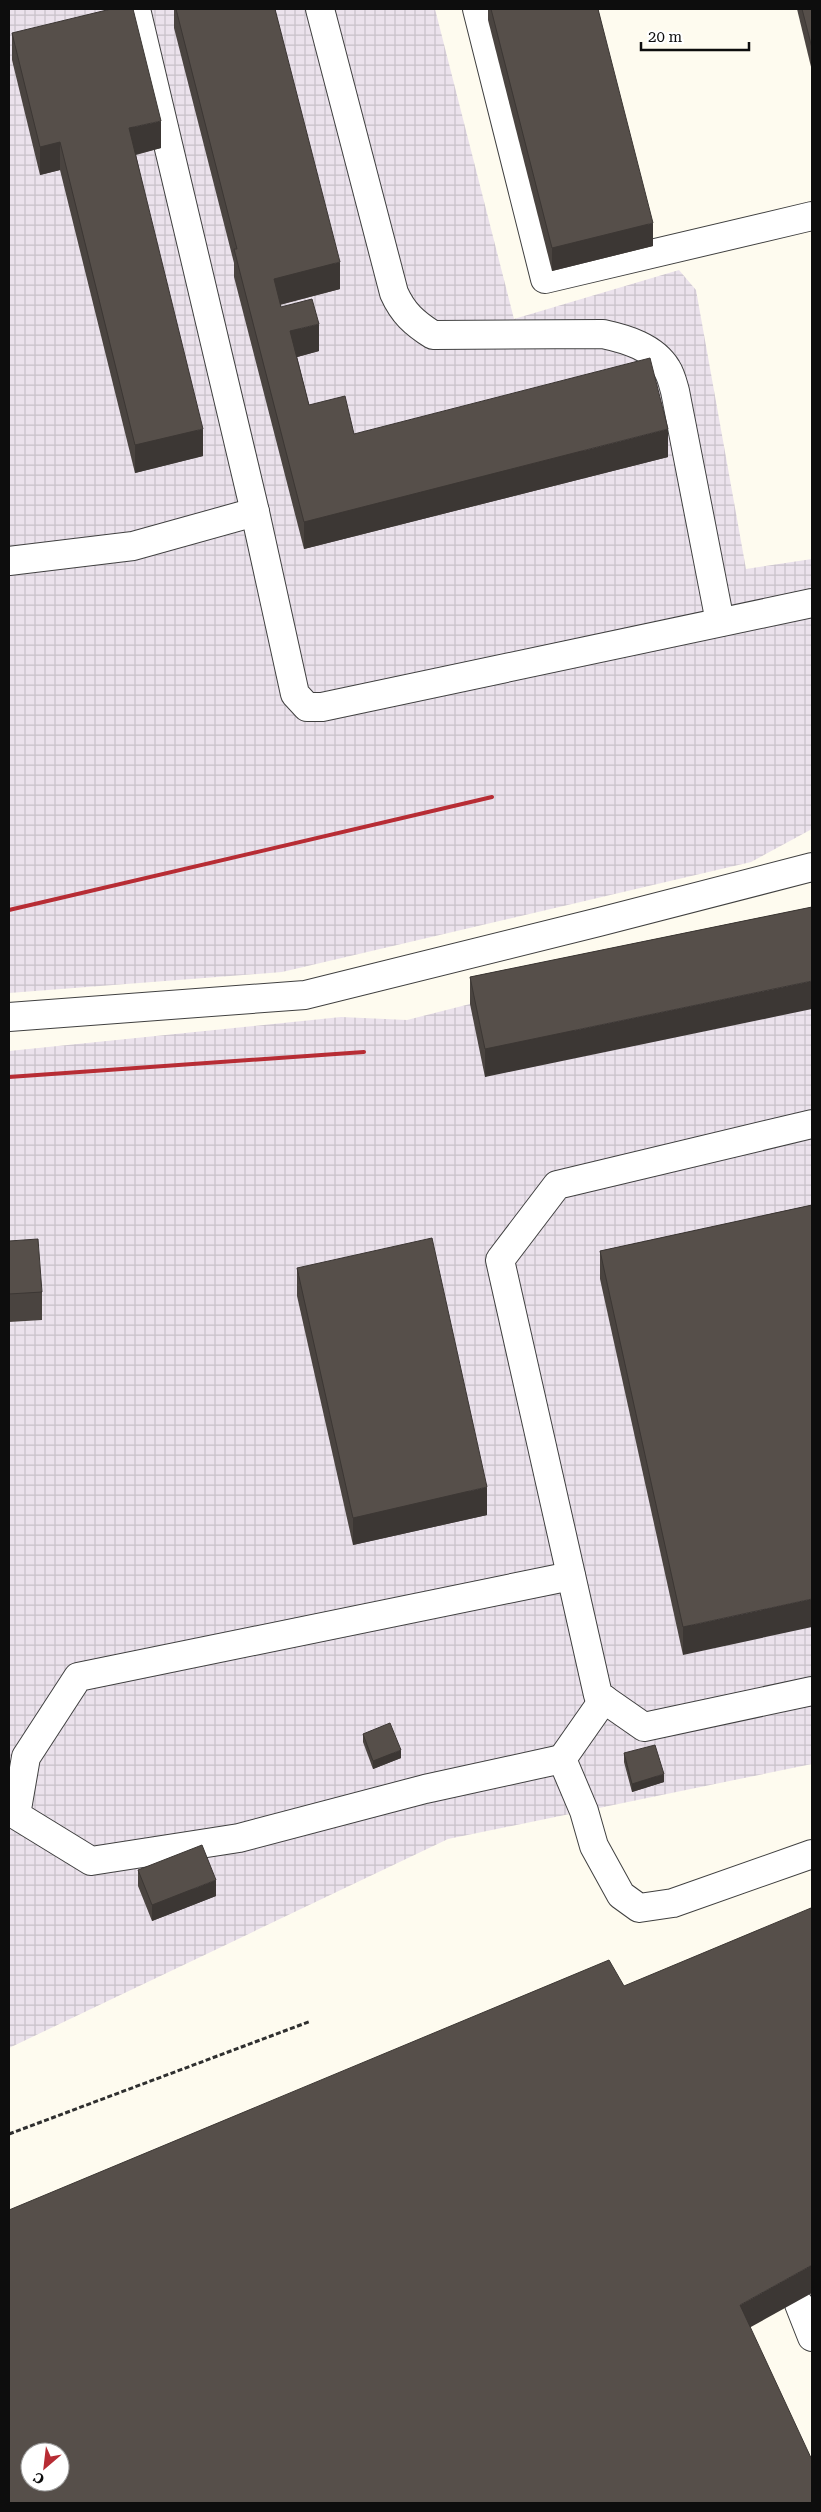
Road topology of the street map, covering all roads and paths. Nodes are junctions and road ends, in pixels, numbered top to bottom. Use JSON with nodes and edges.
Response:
{"nodes":[{"id":1,"x":136,"y":9,"type":"edge"},
{"id":2,"x":320,"y":9,"type":"edge"},
{"id":3,"x":477,"y":9,"type":"edge"},
{"id":4,"x":812,"y":216,"type":"edge"},
{"id":5,"x":255,"y":512,"type":"junction"},
{"id":6,"x":9,"y":561,"type":"edge"},
{"id":7,"x":812,"y":602,"type":"edge"},
{"id":8,"x":720,"y":622,"type":"junction"},
{"id":9,"x":812,"y":867,"type":"edge"},
{"id":10,"x":9,"y":1018,"type":"edge"},
{"id":11,"x":812,"y":1124,"type":"edge"},
{"id":12,"x":571,"y":1576,"type":"junction"},
{"id":13,"x":812,"y":1691,"type":"edge"},
{"id":14,"x":604,"y":1699,"type":"junction"},
{"id":15,"x":562,"y":1759,"type":"junction"},
{"id":16,"x":812,"y":1854,"type":"edge"},
{"id":17,"x":311,"y":2021,"type":"dead end"},
{"id":18,"x":9,"y":2134,"type":"edge"},
{"id":19,"x":799,"y":2304,"type":"dead end"},
{"id":20,"x":812,"y":2337,"type":"edge"}],
"edges":[{"from":1,"to":5,"type":"lane"},
{"from":2,"to":8,"type":"lane"},
{"from":3,"to":4,"type":"lane"},
{"from":5,"to":6,"type":"lane"},
{"from":5,"to":8,"type":"lane"},
{"from":7,"to":8,"type":"lane"},
{"from":9,"to":10,"type":"lane"},
{"from":11,"to":12,"type":"lane"},
{"from":12,"to":14,"type":"lane"},
{"from":12,"to":15,"type":"lane"},
{"from":13,"to":14,"type":"lane"},
{"from":14,"to":15,"type":"lane"},
{"from":15,"to":16,"type":"lane"},
{"from":17,"to":18,"type":"path"},
{"from":19,"to":20,"type":"lane"}]}
